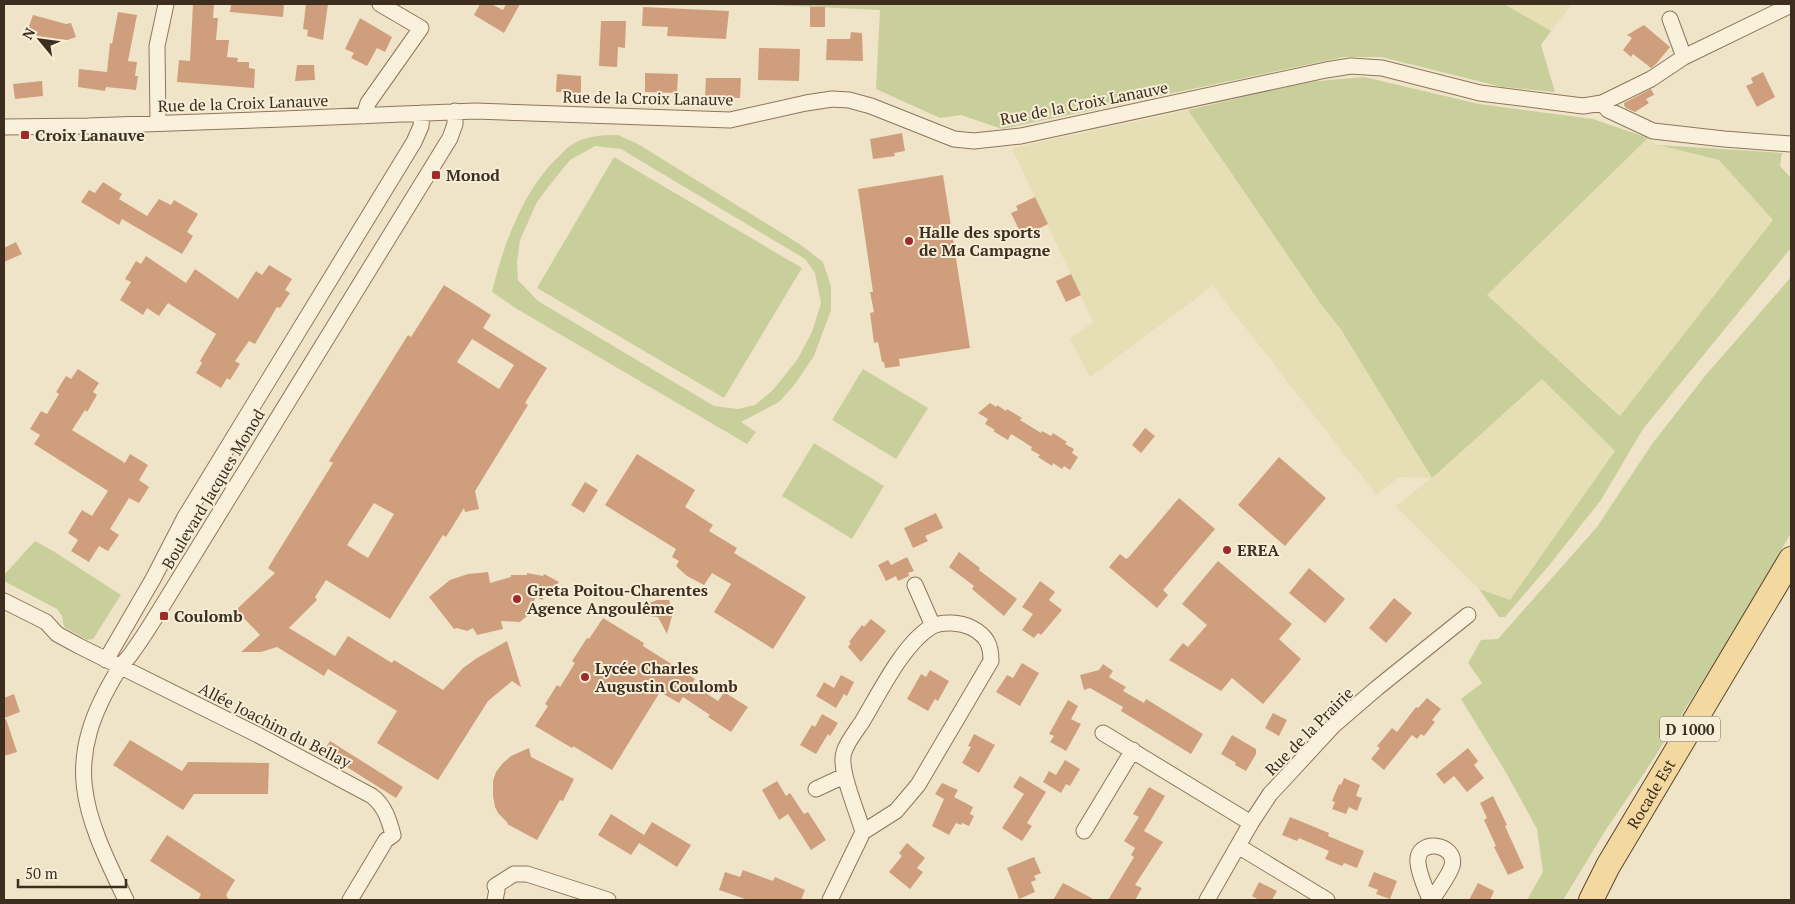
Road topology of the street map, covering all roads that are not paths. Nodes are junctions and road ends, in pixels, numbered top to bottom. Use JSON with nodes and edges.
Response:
{"nodes":[{"id":1,"x":166,"y":4,"type":"edge"},
{"id":2,"x":380,"y":4,"type":"edge"},
{"id":3,"x":1791,"y":5,"type":"edge"},
{"id":4,"x":1670,"y":19,"type":"dead end"},
{"id":5,"x":1684,"y":57,"type":"junction"},
{"id":6,"x":1602,"y":103,"type":"junction"},
{"id":7,"x":455,"y":112,"type":"junction"},
{"id":8,"x":422,"y":113,"type":"junction"},
{"id":9,"x":364,"y":116,"type":"junction"},
{"id":10,"x":158,"y":123,"type":"junction"},
{"id":11,"x":4,"y":126,"type":"edge"},
{"id":12,"x":1791,"y":144,"type":"edge"},
{"id":13,"x":1791,"y":559,"type":"edge"},
{"id":14,"x":915,"y":585,"type":"dead end"},
{"id":15,"x":1791,"y":588,"type":"edge"},
{"id":16,"x":4,"y":601,"type":"edge"},
{"id":17,"x":1468,"y":615,"type":"dead end"},
{"id":18,"x":933,"y":626,"type":"junction"},
{"id":19,"x":106,"y":660,"type":"junction"},
{"id":20,"x":120,"y":667,"type":"junction"},
{"id":21,"x":1103,"y":734,"type":"dead end"},
{"id":22,"x":1133,"y":750,"type":"junction"},
{"id":23,"x":844,"y":776,"type":"junction"},
{"id":24,"x":816,"y":789,"type":"dead end"},
{"id":25,"x":1251,"y":823,"type":"junction"},
{"id":26,"x":1084,"y":831,"type":"dead end"},
{"id":27,"x":863,"y":832,"type":"junction"},
{"id":28,"x":1238,"y":846,"type":"junction"},
{"id":29,"x":495,"y":893,"type":"edge"},
{"id":30,"x":126,"y":900,"type":"edge"},
{"id":31,"x":350,"y":900,"type":"edge"},
{"id":32,"x":608,"y":900,"type":"edge"},
{"id":33,"x":830,"y":900,"type":"edge"},
{"id":34,"x":1206,"y":900,"type":"edge"},
{"id":35,"x":1327,"y":900,"type":"edge"},
{"id":36,"x":1591,"y":900,"type":"edge"},
{"id":37,"x":1599,"y":900,"type":"edge"}],
"edges":[{"from":1,"to":10,"type":"street"},
{"from":2,"to":9,"type":"street"},
{"from":3,"to":5,"type":"street"},
{"from":4,"to":5,"type":"street"},
{"from":5,"to":6,"type":"street"},
{"from":6,"to":7,"type":"street","name":"Rue de la Croix Lanauve"},
{"from":6,"to":12,"type":"street"},
{"from":7,"to":8,"type":"street","name":"Rue de la Croix Lanauve"},
{"from":7,"to":20,"type":"street","name":"Boulevard Jacques Monod"},
{"from":8,"to":9,"type":"street","name":"Rue de la Croix Lanauve"},
{"from":8,"to":19,"type":"street","name":"Boulevard Jacques Monod"},
{"from":9,"to":10,"type":"street","name":"Rue de la Croix Lanauve"},
{"from":10,"to":11,"type":"street","name":"Rue de la Croix Lanauve"},
{"from":13,"to":36,"type":"main road","name":"Rocade Est","number":"D 1000"},
{"from":14,"to":18,"type":"street"},
{"from":15,"to":37,"type":"main road","name":"Rocade Est","number":"D 1000"},
{"from":16,"to":19,"type":"street","name":"Allée Joachim du Bellay"},
{"from":17,"to":25,"type":"street","name":"Rue de la Prairie"},
{"from":18,"to":23,"type":"street"},
{"from":18,"to":27,"type":"street"},
{"from":19,"to":20,"type":"street","name":"Allée Joachim du Bellay"},
{"from":20,"to":30,"type":"street","name":"Boulevard Jacques Monod"},
{"from":20,"to":31,"type":"street","name":"Allée Joachim du Bellay"},
{"from":21,"to":22,"type":"street"},
{"from":22,"to":25,"type":"street"},
{"from":22,"to":26,"type":"street"},
{"from":23,"to":24,"type":"street"},
{"from":23,"to":27,"type":"street"},
{"from":25,"to":28,"type":"street","name":"Rue de la Prairie"},
{"from":27,"to":33,"type":"street"},
{"from":28,"to":34,"type":"street","name":"Rue de la Prairie"},
{"from":28,"to":35,"type":"street"},
{"from":29,"to":32,"type":"street"}]}
